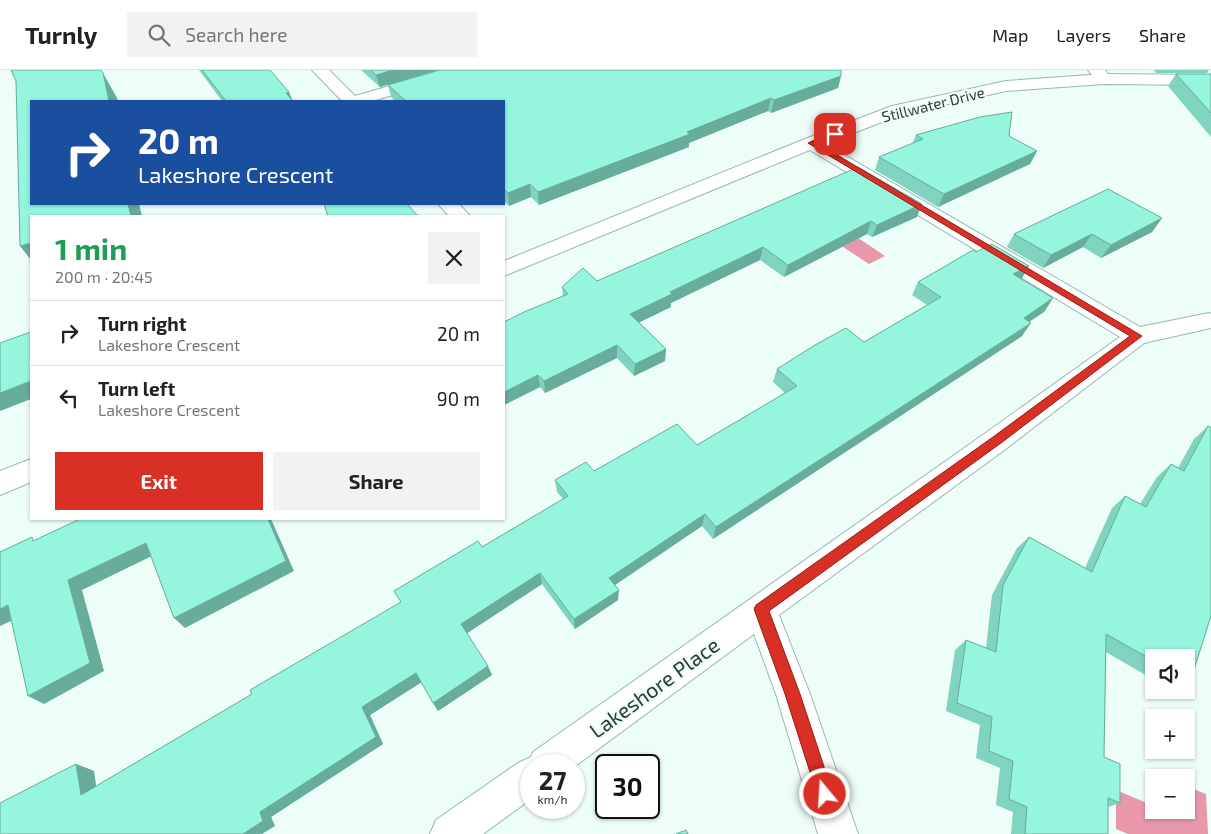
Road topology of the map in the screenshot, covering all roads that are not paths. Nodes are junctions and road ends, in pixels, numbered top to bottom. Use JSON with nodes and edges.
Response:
{"nodes":[{"id":1,"x":320,"y":70,"type":"edge"},
{"id":2,"x":462,"y":70,"type":"edge"},
{"id":3,"x":1100,"y":75,"type":"edge"},
{"id":4,"x":1211,"y":80,"type":"edge"},
{"id":5,"x":350,"y":100,"type":"edge"},
{"id":6,"x":358,"y":100,"type":"edge"},
{"id":7,"x":811,"y":143,"type":"junction"},
{"id":8,"x":449,"y":205,"type":"edge"},
{"id":9,"x":459,"y":215,"type":"edge"},
{"id":10,"x":506,"y":266,"type":"edge"},
{"id":11,"x":1209,"y":321,"type":"dead end"},
{"id":12,"x":1137,"y":336,"type":"junction"},
{"id":13,"x":30,"y":470,"type":"edge"},
{"id":14,"x":0,"y":483,"type":"edge"},
{"id":15,"x":761,"y":609,"type":"junction"},
{"id":16,"x":561,"y":754,"type":"edge"},
{"id":17,"x":520,"y":784,"type":"edge"},
{"id":18,"x":450,"y":834,"type":"edge"},
{"id":19,"x":838,"y":834,"type":"edge"}],
"edges":[{"from":1,"to":5,"type":"street"},
{"from":2,"to":6,"type":"street"},
{"from":3,"to":4,"type":"street","name":"Stillwater Drive"},
{"from":3,"to":7,"type":"street","name":"Stillwater Drive"},
{"from":7,"to":10,"type":"street","name":"Stillwater Drive"},
{"from":7,"to":12,"type":"street"},
{"from":8,"to":9,"type":"street"},
{"from":11,"to":12,"type":"street"},
{"from":12,"to":15,"type":"street","name":"Lakeshore Place"},
{"from":13,"to":14,"type":"street"},
{"from":15,"to":16,"type":"street","name":"Lakeshore Place"},
{"from":15,"to":19,"type":"street"},
{"from":17,"to":18,"type":"street"}]}
